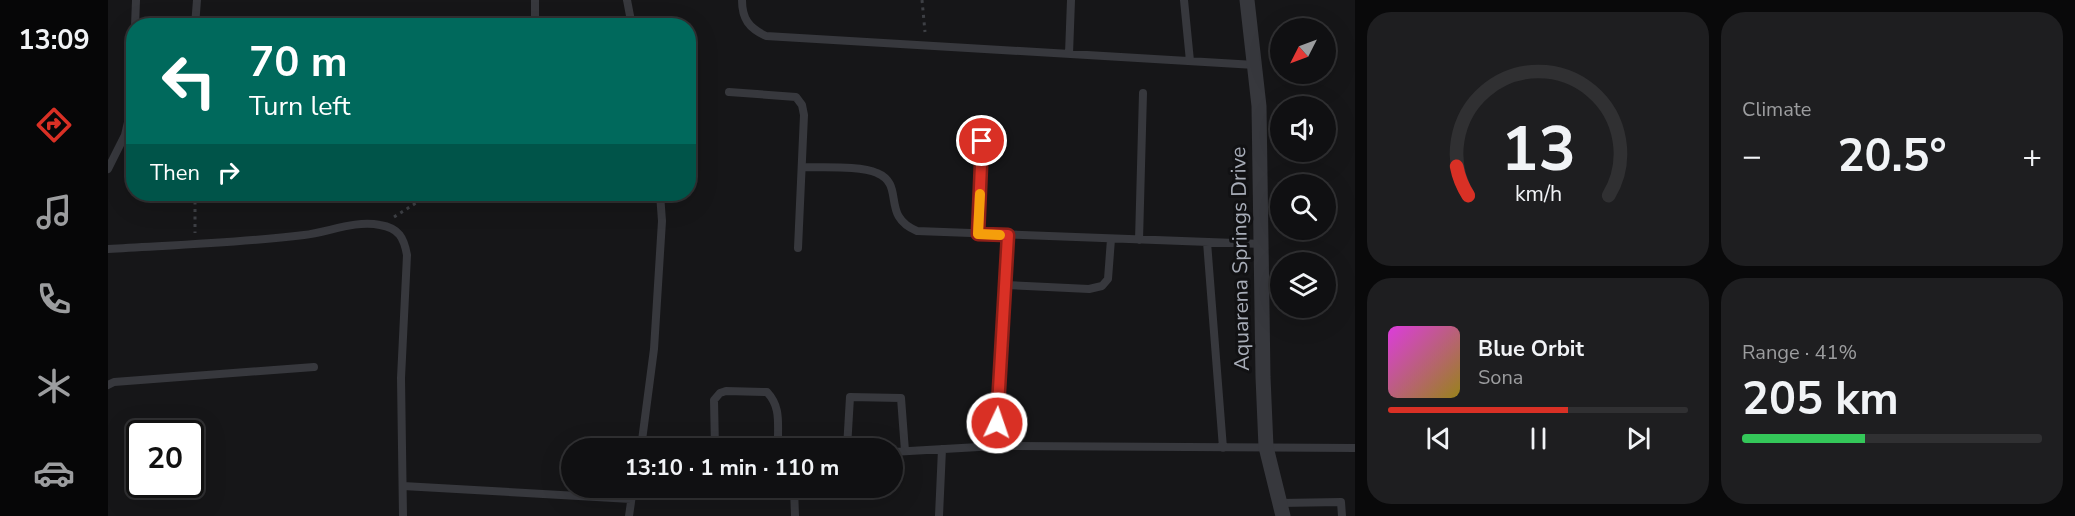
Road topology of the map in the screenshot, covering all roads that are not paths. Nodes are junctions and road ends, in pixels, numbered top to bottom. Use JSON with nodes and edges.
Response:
{"nodes":[{"id":1,"x":136,"y":0,"type":"edge"},
{"id":2,"x":196,"y":0,"type":"edge"},
{"id":3,"x":535,"y":0,"type":"edge"},
{"id":4,"x":627,"y":0,"type":"edge"},
{"id":5,"x":742,"y":0,"type":"edge"},
{"id":6,"x":1071,"y":0,"type":"edge"},
{"id":7,"x":1184,"y":0,"type":"edge"},
{"id":8,"x":1247,"y":0,"type":"edge"},
{"id":9,"x":135,"y":18,"type":"edge"},
{"id":10,"x":195,"y":18,"type":"edge"},
{"id":11,"x":535,"y":18,"type":"edge"},
{"id":12,"x":630,"y":18,"type":"edge"},
{"id":13,"x":1069,"y":54,"type":"junction"},
{"id":14,"x":1190,"y":61,"type":"junction"},
{"id":15,"x":1255,"y":65,"type":"junction"},
{"id":16,"x":729,"y":92,"type":"dead end"},
{"id":17,"x":1143,"y":93,"type":"dead end"},
{"id":18,"x":126,"y":131,"type":"edge"},
{"id":19,"x":982,"y":141,"type":"dead end"},
{"id":20,"x":802,"y":167,"type":"junction"},
{"id":21,"x":108,"y":169,"type":"edge"},
{"id":22,"x":661,"y":201,"type":"edge"},
{"id":23,"x":978,"y":234,"type":"junction"},
{"id":24,"x":1008,"y":235,"type":"junction"},
{"id":25,"x":1111,"y":239,"type":"junction"},
{"id":26,"x":1139,"y":240,"type":"junction"},
{"id":27,"x":1206,"y":242,"type":"junction"},
{"id":28,"x":1262,"y":244,"type":"junction"},
{"id":29,"x":798,"y":248,"type":"dead end"},
{"id":30,"x":108,"y":249,"type":"edge"},
{"id":31,"x":1005,"y":285,"type":"junction"},
{"id":32,"x":314,"y":367,"type":"dead end"},
{"id":33,"x":108,"y":385,"type":"edge"},
{"id":34,"x":642,"y":438,"type":"edge"},
{"id":35,"x":715,"y":438,"type":"edge"},
{"id":36,"x":777,"y":438,"type":"edge"},
{"id":37,"x":848,"y":438,"type":"edge"},
{"id":38,"x":996,"y":446,"type":"junction"},
{"id":39,"x":1266,"y":447,"type":"junction"},
{"id":40,"x":1223,"y":448,"type":"junction"},
{"id":41,"x":1355,"y":448,"type":"edge"},
{"id":42,"x":942,"y":449,"type":"junction"},
{"id":43,"x":905,"y":451,"type":"joint"},
{"id":44,"x":403,"y":486,"type":"junction"},
{"id":45,"x":794,"y":498,"type":"edge"},
{"id":46,"x":631,"y":499,"type":"joint"},
{"id":47,"x":1281,"y":510,"type":"edge"},
{"id":48,"x":403,"y":516,"type":"edge"},
{"id":49,"x":629,"y":516,"type":"edge"},
{"id":50,"x":795,"y":516,"type":"edge"},
{"id":51,"x":939,"y":516,"type":"edge"},
{"id":52,"x":1342,"y":516,"type":"edge"}],
"edges":[{"from":1,"to":9,"type":"lane"},
{"from":2,"to":10,"type":"lane"},
{"from":3,"to":11,"type":"lane"},
{"from":4,"to":12,"type":"lane"},
{"from":5,"to":13,"type":"lane"},
{"from":6,"to":13,"type":"lane"},
{"from":7,"to":14,"type":"lane"},
{"from":8,"to":15,"type":"street","name":"Aquarena Springs Drive"},
{"from":13,"to":14,"type":"lane"},
{"from":14,"to":15,"type":"lane"},
{"from":15,"to":28,"type":"street","name":"Aquarena Springs Drive"},
{"from":16,"to":20,"type":"lane"},
{"from":17,"to":26,"type":"lane"},
{"from":18,"to":21,"type":"lane"},
{"from":19,"to":23,"type":"lane"},
{"from":20,"to":23,"type":"lane"},
{"from":20,"to":29,"type":"lane"},
{"from":22,"to":34,"type":"lane"},
{"from":23,"to":24,"type":"lane"},
{"from":24,"to":25,"type":"lane"},
{"from":24,"to":31,"type":"lane"},
{"from":25,"to":26,"type":"lane"},
{"from":25,"to":31,"type":"lane"},
{"from":26,"to":27,"type":"lane"},
{"from":27,"to":28,"type":"lane"},
{"from":27,"to":40,"type":"lane"},
{"from":28,"to":39,"type":"street","name":"Aquarena Springs Drive"},
{"from":30,"to":44,"type":"lane"},
{"from":31,"to":38,"type":"lane"},
{"from":32,"to":33,"type":"lane"},
{"from":35,"to":36,"type":"lane"},
{"from":37,"to":43,"type":"lane"},
{"from":38,"to":40,"type":"lane"},
{"from":38,"to":42,"type":"lane"},
{"from":39,"to":40,"type":"lane"},
{"from":39,"to":41,"type":"lane"},
{"from":39,"to":47,"type":"street","name":"Aquarena Springs Drive"},
{"from":42,"to":43,"type":"lane"},
{"from":42,"to":51,"type":"lane"},
{"from":44,"to":46,"type":"lane"},
{"from":44,"to":48,"type":"lane"},
{"from":45,"to":50,"type":"lane"},
{"from":46,"to":49,"type":"lane"},
{"from":47,"to":52,"type":"lane"}]}
